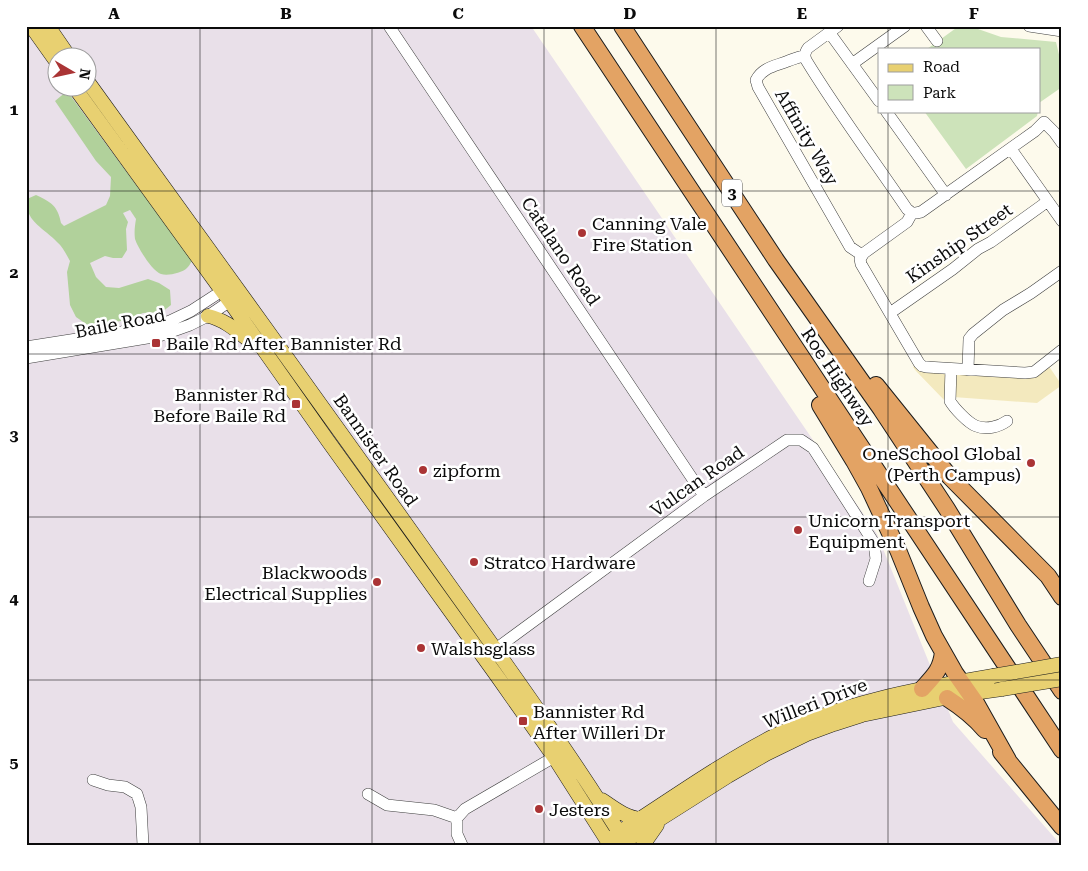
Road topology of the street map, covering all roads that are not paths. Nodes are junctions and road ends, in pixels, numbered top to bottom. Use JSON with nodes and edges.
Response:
{"nodes":[{"id":1,"x":31,"y":26,"type":"edge"},
{"id":2,"x":48,"y":26,"type":"edge"},
{"id":3,"x":389,"y":26,"type":"edge"},
{"id":4,"x":582,"y":26,"type":"edge"},
{"id":5,"x":622,"y":26,"type":"edge"},
{"id":6,"x":905,"y":26,"type":"edge"},
{"id":7,"x":926,"y":26,"type":"edge"},
{"id":8,"x":1029,"y":26,"type":"edge"},
{"id":9,"x":834,"y":29,"type":"edge"},
{"id":10,"x":1062,"y":31,"type":"edge"},
{"id":11,"x":937,"y":41,"type":"dead end"},
{"id":12,"x":63,"y":48,"type":"edge"},
{"id":13,"x":48,"y":50,"type":"edge"},
{"id":14,"x":804,"y":56,"type":"junction"},
{"id":15,"x":852,"y":64,"type":"junction"},
{"id":16,"x":98,"y":97,"type":"edge"},
{"id":17,"x":83,"y":98,"type":"edge"},
{"id":18,"x":878,"y":100,"type":"edge"},
{"id":19,"x":887,"y":112,"type":"edge"},
{"id":20,"x":1062,"y":143,"type":"edge"},
{"id":21,"x":1011,"y":149,"type":"junction"},
{"id":22,"x":946,"y":195,"type":"junction"},
{"id":23,"x":1048,"y":201,"type":"junction"},
{"id":24,"x":912,"y":213,"type":"junction"},
{"id":25,"x":1062,"y":221,"type":"edge"},
{"id":26,"x":719,"y":234,"type":"junction"},
{"id":27,"x":862,"y":255,"type":"junction"},
{"id":28,"x":776,"y":260,"type":"junction"},
{"id":29,"x":1062,"y":271,"type":"edge"},
{"id":30,"x":232,"y":292,"type":"junction"},
{"id":31,"x":890,"y":313,"type":"junction"},
{"id":32,"x":208,"y":316,"type":"junction"},
{"id":33,"x":76,"y":345,"type":"junction"},
{"id":34,"x":26,"y":347,"type":"edge"},
{"id":35,"x":59,"y":347,"type":"junction"},
{"id":36,"x":1062,"y":350,"type":"edge"},
{"id":37,"x":266,"y":353,"type":"junction"},
{"id":38,"x":26,"y":358,"type":"edge"},
{"id":39,"x":951,"y":369,"type":"junction"},
{"id":40,"x":968,"y":370,"type":"junction"},
{"id":41,"x":1007,"y":421,"type":"dead end"},
{"id":42,"x":984,"y":427,"type":"junction"},
{"id":43,"x":982,"y":439,"type":"dead end"},
{"id":44,"x":704,"y":496,"type":"junction"},
{"id":45,"x":870,"y":581,"type":"dead end"},
{"id":46,"x":1062,"y":597,"type":"edge"},
{"id":47,"x":495,"y":649,"type":"junction"},
{"id":48,"x":943,"y":652,"type":"junction"},
{"id":49,"x":483,"y":658,"type":"junction"},
{"id":50,"x":1062,"y":664,"type":"edge"},
{"id":51,"x":1062,"y":679,"type":"edge"},
{"id":52,"x":965,"y":688,"type":"junction"},
{"id":53,"x":922,"y":689,"type":"junction"},
{"id":54,"x":1062,"y":691,"type":"edge"},
{"id":55,"x":947,"y":698,"type":"junction"},
{"id":56,"x":1062,"y":750,"type":"edge"},
{"id":57,"x":560,"y":754,"type":"junction"},
{"id":58,"x":1008,"y":760,"type":"junction"},
{"id":59,"x":93,"y":780,"type":"dead end"},
{"id":60,"x":368,"y":794,"type":"dead end"},
{"id":61,"x":597,"y":797,"type":"junction"},
{"id":62,"x":457,"y":818,"type":"junction"},
{"id":63,"x":641,"y":819,"type":"junction"},
{"id":64,"x":662,"y":819,"type":"junction"},
{"id":65,"x":1062,"y":826,"type":"edge"},
{"id":66,"x":618,"y":841,"type":"edge"},
{"id":67,"x":144,"y":845,"type":"edge"},
{"id":68,"x":462,"y":845,"type":"edge"},
{"id":69,"x":643,"y":845,"type":"edge"}],
"edges":[{"from":1,"to":13,"type":"main road"},
{"from":2,"to":12,"type":"main road"},
{"from":3,"to":44,"type":"street","name":"Catalano Road"},
{"from":4,"to":26,"type":"highway","name":"Roe Highway","number":"3"},
{"from":5,"to":28,"type":"highway","name":"Roe Highway","number":"3"},
{"from":6,"to":15,"type":"street"},
{"from":7,"to":11,"type":"street"},
{"from":8,"to":10,"type":"street"},
{"from":9,"to":14,"type":"street"},
{"from":9,"to":15,"type":"street"},
{"from":14,"to":24,"type":"street"},
{"from":14,"to":27,"type":"street","name":"Affinity Way"},
{"from":15,"to":18,"type":"street"},
{"from":16,"to":30,"type":"main road","name":"Bannister Road"},
{"from":17,"to":30,"type":"main road","name":"Bannister Road"},
{"from":19,"to":22,"type":"street"},
{"from":20,"to":21,"type":"street"},
{"from":21,"to":22,"type":"street"},
{"from":21,"to":23,"type":"street"},
{"from":22,"to":24,"type":"street"},
{"from":23,"to":25,"type":"street"},
{"from":23,"to":31,"type":"street","name":"Kinship Street"},
{"from":24,"to":27,"type":"street"},
{"from":26,"to":48,"type":"highway"},
{"from":26,"to":56,"type":"highway","name":"Roe Highway","number":"3"},
{"from":27,"to":31,"type":"street"},
{"from":28,"to":46,"type":"highway"},
{"from":28,"to":54,"type":"highway","name":"Roe Highway","number":"3"},
{"from":29,"to":40,"type":"street"},
{"from":30,"to":32,"type":"street","name":"Baile Road"},
{"from":30,"to":33,"type":"street","name":"Baile Road"},
{"from":30,"to":37,"type":"main road","name":"Bannister Road"},
{"from":30,"to":47,"type":"main road","name":"Bannister Road"},
{"from":31,"to":39,"type":"street"},
{"from":32,"to":33,"type":"street","name":"Baile Road"},
{"from":32,"to":37,"type":"main road"},
{"from":33,"to":35,"type":"street","name":"Baile Road"},
{"from":34,"to":35,"type":"street","name":"Baile Road"},
{"from":35,"to":38,"type":"street","name":"Baile Road"},
{"from":36,"to":40,"type":"street"},
{"from":37,"to":49,"type":"main road","name":"Bannister Road"},
{"from":39,"to":40,"type":"street"},
{"from":39,"to":42,"type":"street"},
{"from":41,"to":42,"type":"street"},
{"from":42,"to":43,"type":"street"},
{"from":44,"to":45,"type":"street","name":"Vulcan Road"},
{"from":44,"to":47,"type":"street","name":"Vulcan Road"},
{"from":47,"to":49,"type":"street","name":"Vulcan Road"},
{"from":47,"to":57,"type":"main road","name":"Bannister Road"},
{"from":48,"to":52,"type":"highway"},
{"from":48,"to":53,"type":"highway"},
{"from":49,"to":57,"type":"main road","name":"Bannister Road"},
{"from":50,"to":52,"type":"main road","name":"Willeri Drive","bridge":true},
{"from":51,"to":52,"type":"main road","name":"Willeri Drive","bridge":true},
{"from":52,"to":53,"type":"main road","name":"Willeri Drive"},
{"from":52,"to":55,"type":"main road","name":"Willeri Drive"},
{"from":52,"to":58,"type":"highway"},
{"from":53,"to":63,"type":"main road","name":"Willeri Drive"},
{"from":55,"to":58,"type":"highway"},
{"from":55,"to":64,"type":"main road","name":"Willeri Drive"},
{"from":57,"to":61,"type":"main road","name":"Bannister Road"},
{"from":57,"to":62,"type":"street"},
{"from":57,"to":66,"type":"main road","name":"Bannister Road"},
{"from":58,"to":65,"type":"highway"},
{"from":59,"to":67,"type":"street"},
{"from":60,"to":62,"type":"street"},
{"from":61,"to":63,"type":"main road"},
{"from":61,"to":66,"type":"main road","name":"Bannister Road"},
{"from":62,"to":68,"type":"street"},
{"from":63,"to":66,"type":"main road","name":"Willeri Drive"},
{"from":64,"to":66,"type":"main road","name":"Willeri Drive"},
{"from":64,"to":69,"type":"main road"}]}
